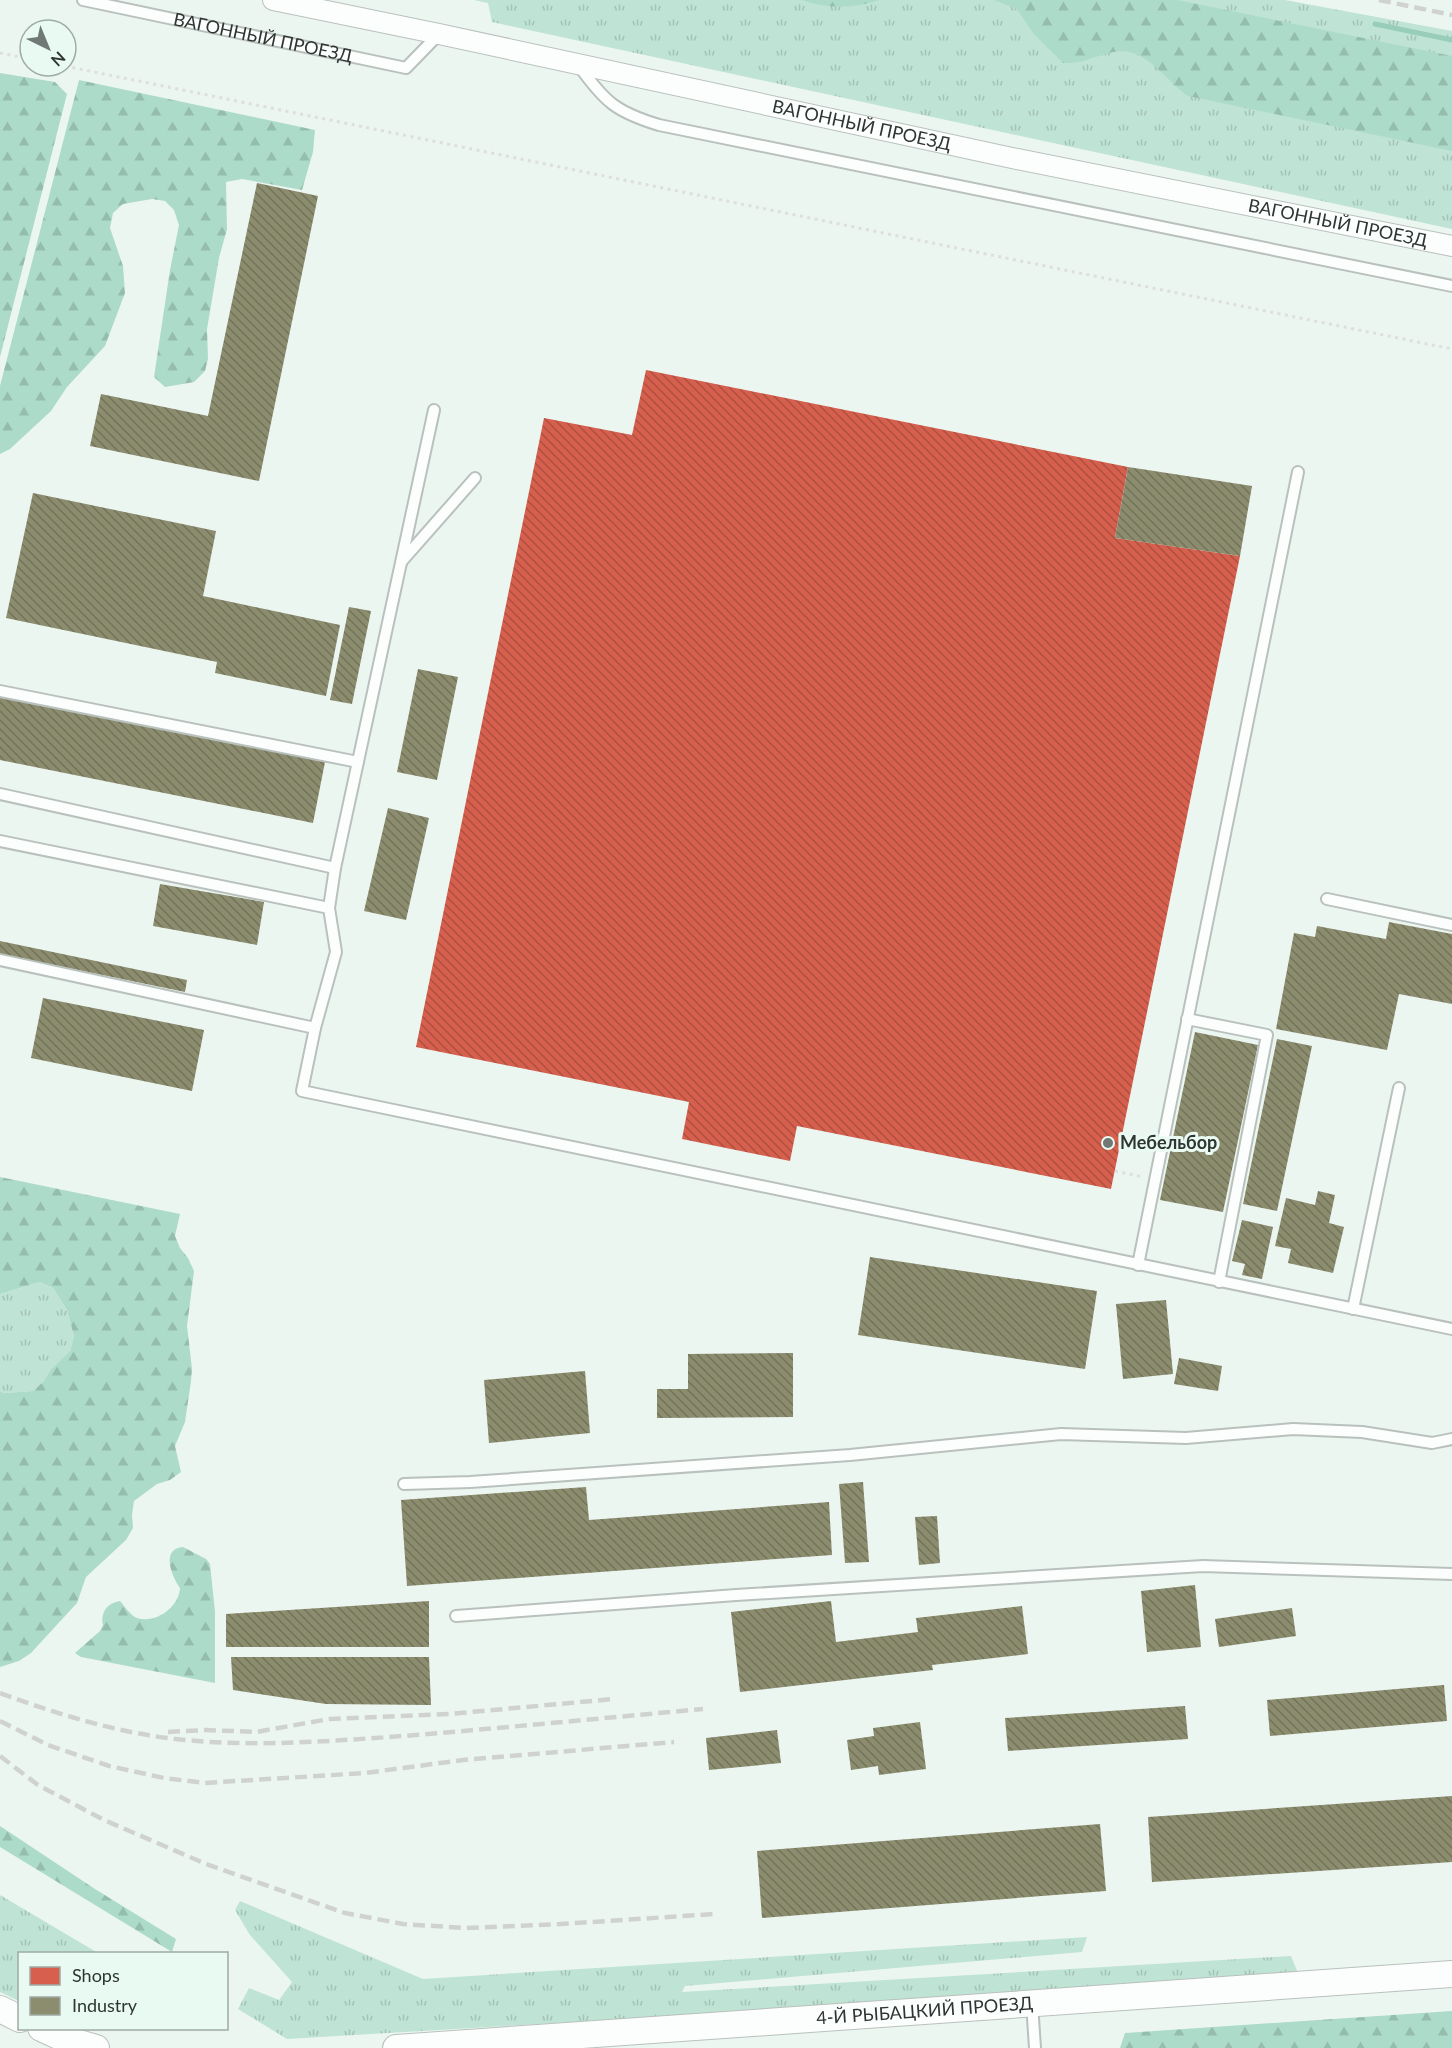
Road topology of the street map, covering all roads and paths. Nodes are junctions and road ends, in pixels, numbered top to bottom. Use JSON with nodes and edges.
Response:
{"nodes":[{"id":1,"x":83,"y":0,"type":"edge"},
{"id":2,"x":273,"y":0,"type":"edge"},
{"id":3,"x":439,"y":34,"type":"junction"},
{"id":4,"x":0,"y":53,"type":"edge"},
{"id":5,"x":18,"y":57,"type":"edge"},
{"id":6,"x":578,"y":64,"type":"junction"},
{"id":7,"x":78,"y":69,"type":"edge"},
{"id":8,"x":1452,"y":246,"type":"edge"},
{"id":9,"x":1452,"y":286,"type":"edge"},
{"id":10,"x":1452,"y":349,"type":"edge"},
{"id":11,"x":434,"y":410,"type":"dead end"},
{"id":12,"x":1298,"y":472,"type":"dead end"},
{"id":13,"x":475,"y":478,"type":"dead end"},
{"id":14,"x":401,"y":561,"type":"junction"},
{"id":15,"x":0,"y":691,"type":"edge"},
{"id":16,"x":358,"y":762,"type":"junction"},
{"id":17,"x":0,"y":794,"type":"edge"},
{"id":18,"x":0,"y":841,"type":"edge"},
{"id":19,"x":335,"y":868,"type":"junction"},
{"id":20,"x":1327,"y":899,"type":"dead end"},
{"id":21,"x":329,"y":908,"type":"junction"},
{"id":22,"x":1452,"y":925,"type":"edge"},
{"id":23,"x":0,"y":960,"type":"edge"},
{"id":24,"x":1187,"y":1019,"type":"junction"},
{"id":25,"x":315,"y":1028,"type":"junction"},
{"id":26,"x":1399,"y":1088,"type":"dead end"},
{"id":27,"x":1115,"y":1172,"type":"dead end"},
{"id":28,"x":1155,"y":1179,"type":"junction"},
{"id":29,"x":1138,"y":1265,"type":"junction"},
{"id":30,"x":1219,"y":1282,"type":"junction"},
{"id":31,"x":1353,"y":1309,"type":"junction"},
{"id":32,"x":1452,"y":1329,"type":"edge"},
{"id":33,"x":1452,"y":1439,"type":"edge"},
{"id":34,"x":404,"y":1484,"type":"dead end"},
{"id":35,"x":1452,"y":1574,"type":"edge"},
{"id":36,"x":456,"y":1616,"type":"dead end"},
{"id":37,"x":1452,"y":1974,"type":"edge"},
{"id":38,"x":1032,"y":2003,"type":"junction"},
{"id":39,"x":0,"y":2009,"type":"edge"},
{"id":40,"x":18,"y":2018,"type":"edge"},
{"id":41,"x":45,"y":2030,"type":"edge"},
{"id":42,"x":96,"y":2048,"type":"edge"},
{"id":43,"x":396,"y":2048,"type":"edge"},
{"id":44,"x":1035,"y":2048,"type":"edge"}],
"edges":[{"from":1,"to":3,"type":"lane","name":"ВАГОННЫЙ ПРОЕЗД"},
{"from":2,"to":3,"type":"street","name":"ВАГОННЫЙ ПРОЕЗД"},
{"from":3,"to":6,"type":"street","name":"ВАГОННЫЙ ПРОЕЗД"},
{"from":4,"to":5,"type":"path"},
{"from":6,"to":8,"type":"street","name":"ВАГОННЫЙ ПРОЕЗД"},
{"from":6,"to":9,"type":"lane"},
{"from":7,"to":10,"type":"path"},
{"from":11,"to":14,"type":"lane"},
{"from":12,"to":24,"type":"lane"},
{"from":13,"to":14,"type":"lane"},
{"from":14,"to":16,"type":"lane"},
{"from":15,"to":16,"type":"lane"},
{"from":16,"to":19,"type":"lane"},
{"from":17,"to":19,"type":"lane"},
{"from":18,"to":21,"type":"lane"},
{"from":19,"to":21,"type":"lane"},
{"from":20,"to":22,"type":"lane"},
{"from":21,"to":25,"type":"lane"},
{"from":23,"to":25,"type":"lane"},
{"from":24,"to":28,"type":"lane"},
{"from":24,"to":30,"type":"lane"},
{"from":25,"to":29,"type":"lane"},
{"from":26,"to":31,"type":"lane"},
{"from":27,"to":28,"type":"path"},
{"from":28,"to":29,"type":"lane"},
{"from":29,"to":30,"type":"lane"},
{"from":30,"to":31,"type":"lane"},
{"from":31,"to":32,"type":"lane"},
{"from":33,"to":34,"type":"lane"},
{"from":35,"to":36,"type":"lane"},
{"from":37,"to":38,"type":"street","name":"4-Й РЫБАЦКИЙ ПРОЕЗД"},
{"from":38,"to":43,"type":"street","name":"4-Й РЫБАЦКИЙ ПРОЕЗД"},
{"from":38,"to":44,"type":"lane"},
{"from":39,"to":40,"type":"street"},
{"from":41,"to":42,"type":"street"}]}
